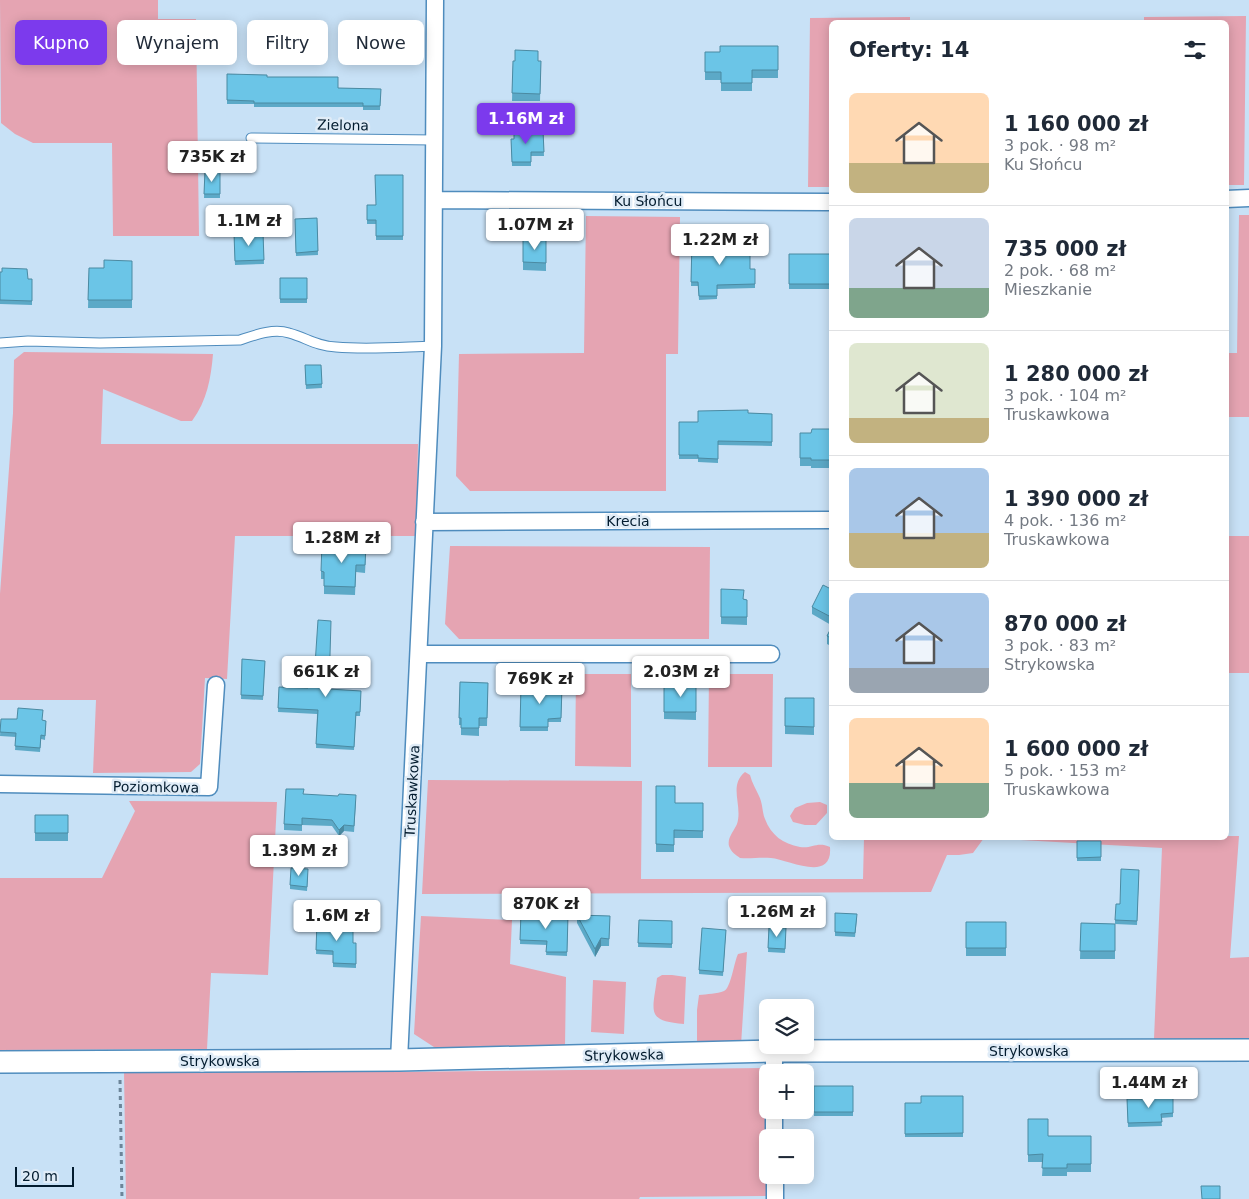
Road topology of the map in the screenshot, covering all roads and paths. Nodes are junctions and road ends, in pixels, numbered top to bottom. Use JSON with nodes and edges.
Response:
{"nodes":[{"id":1,"x":435,"y":0,"type":"edge"},
{"id":2,"x":250,"y":138,"type":"dead end"},
{"id":3,"x":435,"y":140,"type":"junction"},
{"id":4,"x":1229,"y":198,"type":"edge"},
{"id":5,"x":1249,"y":198,"type":"edge"},
{"id":6,"x":435,"y":200,"type":"junction"},
{"id":7,"x":829,"y":202,"type":"edge"},
{"id":8,"x":0,"y":343,"type":"edge"},
{"id":9,"x":433,"y":346,"type":"junction"},
{"id":10,"x":829,"y":520,"type":"edge"},
{"id":11,"x":424,"y":522,"type":"junction"},
{"id":12,"x":419,"y":654,"type":"junction"},
{"id":13,"x":771,"y":654,"type":"dead end"},
{"id":14,"x":216,"y":685,"type":"dead end"},
{"id":15,"x":0,"y":784,"type":"edge"},
{"id":16,"x":1249,"y":1050,"type":"edge"},
{"id":17,"x":759,"y":1051,"type":"edge"},
{"id":18,"x":814,"y":1051,"type":"edge"},
{"id":19,"x":399,"y":1060,"type":"junction"},
{"id":20,"x":0,"y":1062,"type":"edge"},
{"id":21,"x":120,"y":1062,"type":"junction"},
{"id":22,"x":775,"y":1184,"type":"edge"},
{"id":23,"x":122,"y":1199,"type":"edge"},
{"id":24,"x":775,"y":1199,"type":"edge"}],
"edges":[{"from":1,"to":3,"type":"street","name":"Truskawkowa"},
{"from":2,"to":3,"type":"lane","name":"Zielona"},
{"from":3,"to":6,"type":"street","name":"Truskawkowa"},
{"from":4,"to":5,"type":"street"},
{"from":6,"to":7,"type":"street","name":"Ku Słońcu"},
{"from":6,"to":9,"type":"street","name":"Truskawkowa"},
{"from":8,"to":9,"type":"lane"},
{"from":9,"to":11,"type":"street","name":"Truskawkowa"},
{"from":10,"to":11,"type":"street","name":"Krecia"},
{"from":11,"to":12,"type":"street","name":"Truskawkowa"},
{"from":12,"to":13,"type":"street"},
{"from":12,"to":19,"type":"street","name":"Truskawkowa"},
{"from":14,"to":15,"type":"street","name":"Poziomkowa"},
{"from":16,"to":18,"type":"street","name":"Strykowska"},
{"from":17,"to":19,"type":"street","name":"Strykowska"},
{"from":19,"to":21,"type":"street","name":"Strykowska"},
{"from":20,"to":21,"type":"street","name":"Strykowska"},
{"from":21,"to":23,"type":"path"},
{"from":22,"to":24,"type":"street"}]}
